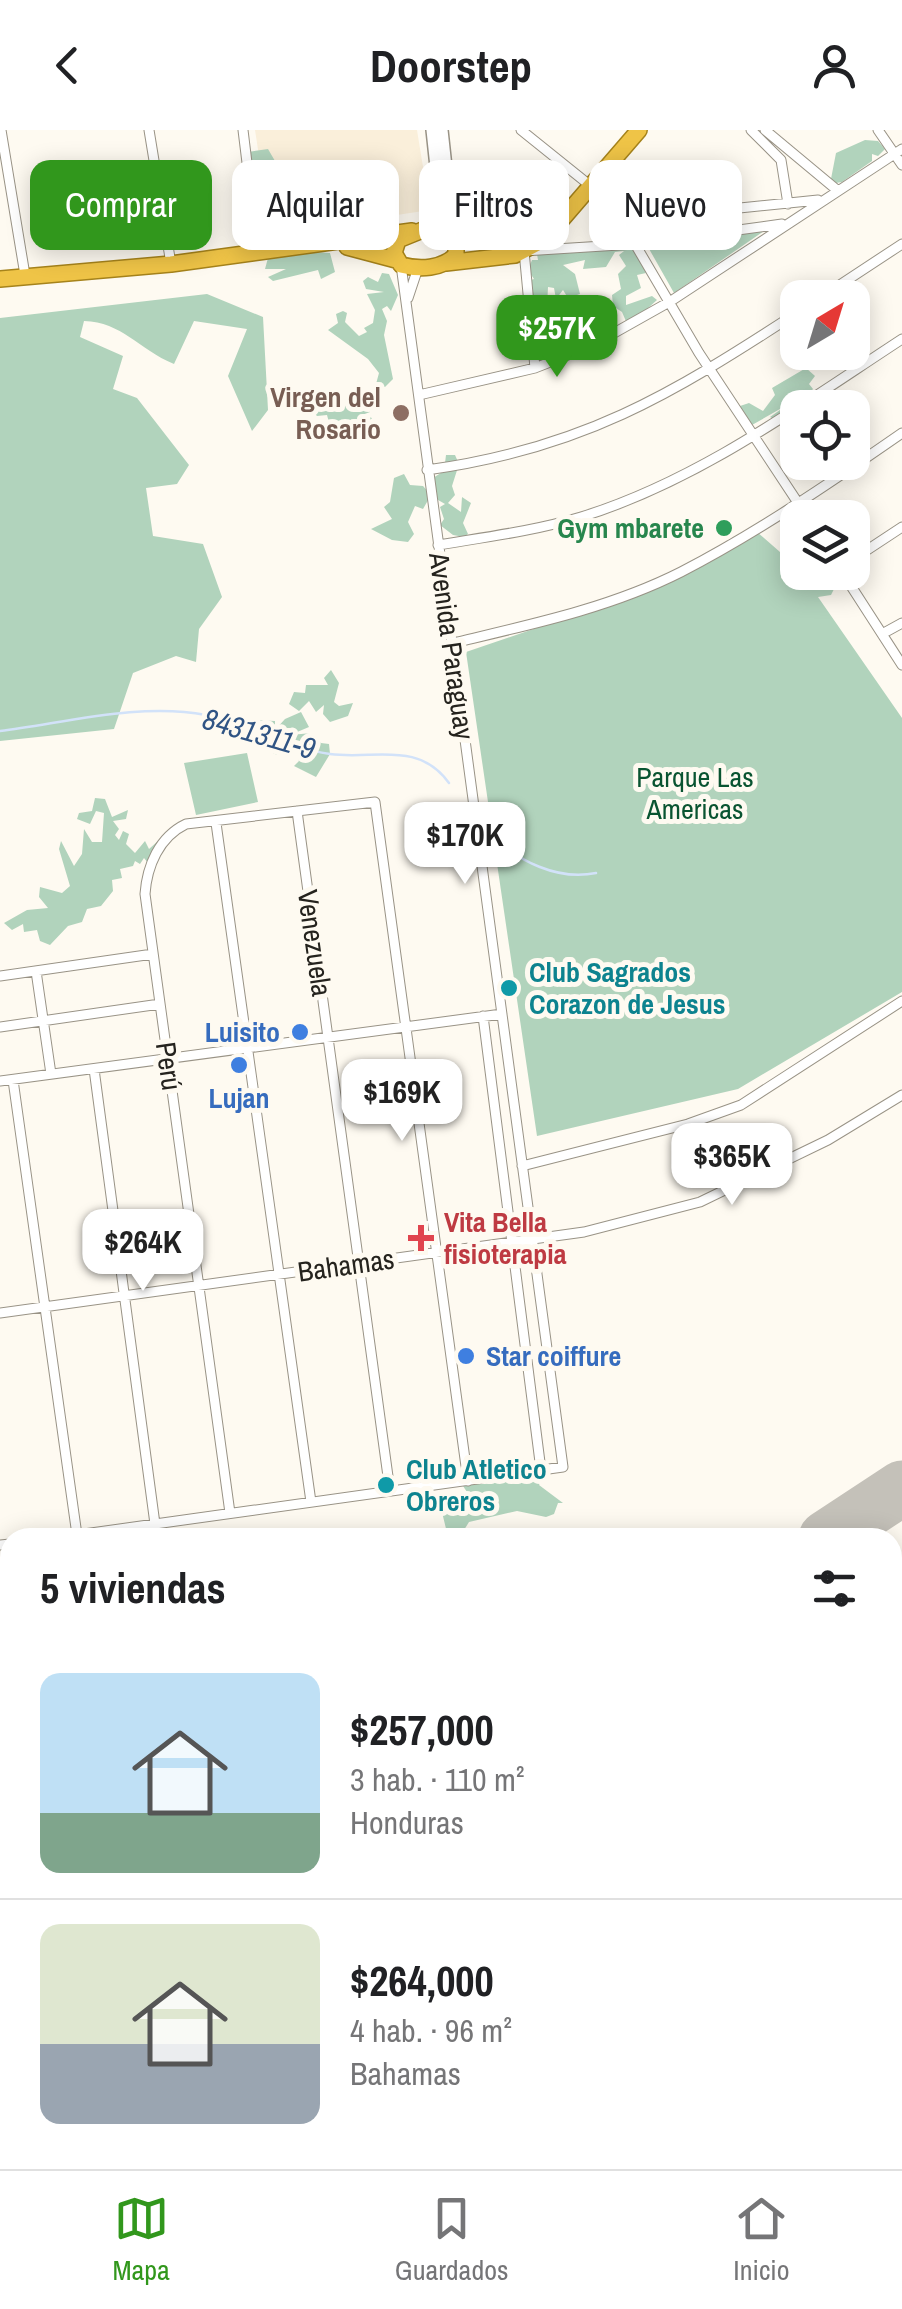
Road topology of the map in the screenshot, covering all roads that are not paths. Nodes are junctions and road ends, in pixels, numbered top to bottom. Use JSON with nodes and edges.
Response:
{"nodes":[{"id":1,"x":1,"y":130,"type":"edge"},
{"id":2,"x":150,"y":130,"type":"edge"},
{"id":3,"x":242,"y":130,"type":"edge"},
{"id":4,"x":432,"y":130,"type":"edge"},
{"id":5,"x":442,"y":130,"type":"edge"},
{"id":6,"x":522,"y":130,"type":"edge"},
{"id":7,"x":638,"y":130,"type":"edge"},
{"id":8,"x":751,"y":130,"type":"edge"},
{"id":9,"x":765,"y":130,"type":"edge"},
{"id":10,"x":878,"y":130,"type":"edge"},
{"id":11,"x":898,"y":151,"type":"edge"},
{"id":12,"x":435,"y":160,"type":"edge"},
{"id":13,"x":446,"y":160,"type":"edge"},
{"id":14,"x":612,"y":160,"type":"edge"},
{"id":15,"x":902,"y":165,"type":"edge"},
{"id":16,"x":589,"y":187,"type":"joint"},
{"id":17,"x":837,"y":190,"type":"junction"},
{"id":18,"x":821,"y":200,"type":"junction"},
{"id":19,"x":784,"y":204,"type":"junction"},
{"id":20,"x":742,"y":208,"type":"edge"},
{"id":21,"x":785,"y":224,"type":"junction"},
{"id":22,"x":765,"y":226,"type":"junction"},
{"id":23,"x":419,"y":229,"type":"edge"},
{"id":24,"x":742,"y":229,"type":"edge"},
{"id":25,"x":412,"y":230,"type":"junction"},
{"id":26,"x":399,"y":232,"type":"edge"},
{"id":27,"x":902,"y":244,"type":"edge"},
{"id":28,"x":589,"y":247,"type":"edge"},
{"id":29,"x":286,"y":250,"type":"edge"},
{"id":30,"x":351,"y":250,"type":"edge"},
{"id":31,"x":456,"y":250,"type":"edge"},
{"id":32,"x":477,"y":250,"type":"edge"},
{"id":33,"x":639,"y":250,"type":"edge"},
{"id":34,"x":524,"y":251,"type":"junction"},
{"id":35,"x":258,"y":253,"type":"junction"},
{"id":36,"x":507,"y":256,"type":"junction"},
{"id":37,"x":398,"y":263,"type":"junction"},
{"id":38,"x":446,"y":263,"type":"junction"},
{"id":39,"x":171,"y":264,"type":"junction"},
{"id":40,"x":418,"y":268,"type":"junction"},
{"id":41,"x":25,"y":276,"type":"junction"},
{"id":42,"x":0,"y":279,"type":"edge"},
{"id":43,"x":847,"y":280,"type":"edge"},
{"id":44,"x":407,"y":300,"type":"junction"},
{"id":45,"x":671,"y":300,"type":"junction"},
{"id":46,"x":780,"y":324,"type":"edge"},
{"id":47,"x":902,"y":339,"type":"edge"},
{"id":48,"x":535,"y":368,"type":"junction"},
{"id":49,"x":711,"y":368,"type":"junction"},
{"id":50,"x":419,"y":396,"type":"junction"},
{"id":51,"x":902,"y":433,"type":"edge"},
{"id":52,"x":755,"y":435,"type":"junction"},
{"id":53,"x":427,"y":470,"type":"junction"},
{"id":54,"x":797,"y":500,"type":"edge"},
{"id":55,"x":806,"y":500,"type":"edge"},
{"id":56,"x":780,"y":516,"type":"edge"},
{"id":57,"x":902,"y":527,"type":"edge"},
{"id":58,"x":438,"y":546,"type":"junction"},
{"id":59,"x":870,"y":548,"type":"edge"},
{"id":60,"x":854,"y":590,"type":"edge"},
{"id":61,"x":902,"y":623,"type":"edge"},
{"id":62,"x":882,"y":634,"type":"junction"},
{"id":63,"x":453,"y":643,"type":"junction"},
{"id":64,"x":902,"y":665,"type":"edge"},
{"id":65,"x":297,"y":811,"type":"junction"},
{"id":66,"x":216,"y":823,"type":"junction"},
{"id":67,"x":154,"y":954,"type":"junction"},
{"id":68,"x":36,"y":971,"type":"junction"},
{"id":69,"x":0,"y":976,"type":"edge"},
{"id":70,"x":902,"y":1001,"type":"edge"},
{"id":71,"x":160,"y":1004,"type":"junction"},
{"id":72,"x":502,"y":1014,"type":"junction"},
{"id":73,"x":483,"y":1016,"type":"junction"},
{"id":74,"x":44,"y":1021,"type":"junction"},
{"id":75,"x":406,"y":1026,"type":"junction"},
{"id":76,"x":0,"y":1027,"type":"edge"},
{"id":77,"x":328,"y":1037,"type":"junction"},
{"id":78,"x":248,"y":1048,"type":"junction"},
{"id":79,"x":168,"y":1059,"type":"junction"},
{"id":80,"x":94,"y":1068,"type":"junction"},
{"id":81,"x":51,"y":1074,"type":"junction"},
{"id":82,"x":12,"y":1080,"type":"junction"},
{"id":83,"x":0,"y":1081,"type":"edge"},
{"id":84,"x":902,"y":1094,"type":"edge"},
{"id":85,"x":522,"y":1166,"type":"junction"},
{"id":86,"x":532,"y":1240,"type":"junction"},
{"id":87,"x":512,"y":1242,"type":"junction"},
{"id":88,"x":437,"y":1253,"type":"junction"},
{"id":89,"x":359,"y":1264,"type":"junction"},
{"id":90,"x":279,"y":1274,"type":"junction"},
{"id":91,"x":199,"y":1286,"type":"junction"},
{"id":92,"x":124,"y":1296,"type":"junction"},
{"id":93,"x":44,"y":1307,"type":"junction"},
{"id":94,"x":0,"y":1313,"type":"edge"},
{"id":95,"x":541,"y":1470,"type":"junction"},
{"id":96,"x":468,"y":1480,"type":"junction"},
{"id":97,"x":390,"y":1492,"type":"junction"},
{"id":98,"x":311,"y":1502,"type":"junction"},
{"id":99,"x":230,"y":1513,"type":"junction"},
{"id":100,"x":155,"y":1524,"type":"junction"},
{"id":101,"x":75,"y":1528,"type":"edge"},
{"id":102,"x":123,"y":1528,"type":"edge"}],
"edges":[{"from":1,"to":41,"type":"street"},
{"from":2,"to":39,"type":"street"},
{"from":3,"to":35,"type":"street"},
{"from":4,"to":12,"type":"street"},
{"from":5,"to":13,"type":"street"},
{"from":6,"to":16,"type":"street"},
{"from":7,"to":14,"type":"highway"},
{"from":8,"to":19,"type":"street"},
{"from":9,"to":17,"type":"street"},
{"from":10,"to":11,"type":"street"},
{"from":11,"to":15,"type":"street"},
{"from":11,"to":17,"type":"street"},
{"from":16,"to":34,"type":"highway"},
{"from":17,"to":18,"type":"street"},
{"from":18,"to":19,"type":"street"},
{"from":18,"to":21,"type":"street"},
{"from":19,"to":20,"type":"street"},
{"from":19,"to":22,"type":"street"},
{"from":21,"to":22,"type":"street"},
{"from":21,"to":45,"type":"street"},
{"from":22,"to":24,"type":"street"},
{"from":23,"to":25,"type":"highway"},
{"from":25,"to":26,"type":"highway"},
{"from":25,"to":37,"type":"highway"},
{"from":27,"to":43,"type":"street"},
{"from":28,"to":34,"type":"street"},
{"from":29,"to":35,"type":"highway"},
{"from":30,"to":37,"type":"highway"},
{"from":31,"to":38,"type":"highway"},
{"from":32,"to":36,"type":"highway"},
{"from":33,"to":45,"type":"street"},
{"from":34,"to":36,"type":"highway"},
{"from":34,"to":48,"type":"street"},
{"from":35,"to":39,"type":"highway"},
{"from":36,"to":38,"type":"highway"},
{"from":37,"to":40,"type":"highway"},
{"from":37,"to":44,"type":"street","name":"Avenida Paraguay"},
{"from":38,"to":40,"type":"highway"},
{"from":39,"to":41,"type":"highway"},
{"from":40,"to":44,"type":"street"},
{"from":41,"to":42,"type":"highway"},
{"from":44,"to":50,"type":"street","name":"Avenida Paraguay"},
{"from":45,"to":48,"type":"street"},
{"from":45,"to":49,"type":"street"},
{"from":46,"to":49,"type":"street"},
{"from":47,"to":52,"type":"street"},
{"from":48,"to":50,"type":"street"},
{"from":49,"to":52,"type":"street"},
{"from":49,"to":53,"type":"street"},
{"from":50,"to":53,"type":"street","name":"Avenida Paraguay"},
{"from":51,"to":55,"type":"street"},
{"from":52,"to":54,"type":"street"},
{"from":52,"to":58,"type":"street"},
{"from":53,"to":58,"type":"street","name":"Avenida Paraguay"},
{"from":56,"to":63,"type":"street"},
{"from":57,"to":59,"type":"street"},
{"from":58,"to":63,"type":"street","name":"Avenida Paraguay"},
{"from":60,"to":62,"type":"street"},
{"from":61,"to":62,"type":"street"},
{"from":62,"to":64,"type":"street"},
{"from":63,"to":72,"type":"street","name":"Avenida Paraguay"},
{"from":65,"to":66,"type":"street","name":"Perú"},
{"from":65,"to":75,"type":"street","name":"Perú"},
{"from":65,"to":77,"type":"street","name":"Venezuela"},
{"from":66,"to":67,"type":"street","name":"Perú"},
{"from":66,"to":78,"type":"street"},
{"from":67,"to":68,"type":"street"},
{"from":67,"to":71,"type":"street","name":"Perú"},
{"from":68,"to":69,"type":"street"},
{"from":68,"to":74,"type":"street"},
{"from":70,"to":85,"type":"street"},
{"from":71,"to":74,"type":"street"},
{"from":71,"to":79,"type":"street","name":"Perú"},
{"from":72,"to":73,"type":"street"},
{"from":72,"to":85,"type":"street","name":"Avenida Paraguay"},
{"from":73,"to":75,"type":"street"},
{"from":73,"to":87,"type":"street"},
{"from":74,"to":76,"type":"street"},
{"from":74,"to":81,"type":"street"},
{"from":75,"to":77,"type":"street"},
{"from":75,"to":88,"type":"street"},
{"from":77,"to":78,"type":"street"},
{"from":77,"to":89,"type":"street","name":"Venezuela"},
{"from":78,"to":79,"type":"street"},
{"from":78,"to":90,"type":"street"},
{"from":79,"to":80,"type":"street"},
{"from":79,"to":91,"type":"street","name":"Perú"},
{"from":80,"to":81,"type":"street"},
{"from":80,"to":92,"type":"street"},
{"from":81,"to":82,"type":"street"},
{"from":82,"to":83,"type":"street"},
{"from":82,"to":93,"type":"street"},
{"from":84,"to":86,"type":"street","name":"Bahamas"},
{"from":85,"to":86,"type":"street","name":"Avenida Paraguay"},
{"from":86,"to":87,"type":"street","name":"Bahamas"},
{"from":86,"to":95,"type":"street","name":"Avenida Paraguay"},
{"from":87,"to":88,"type":"street","name":"Bahamas"},
{"from":87,"to":95,"type":"street"},
{"from":88,"to":89,"type":"street","name":"Bahamas"},
{"from":88,"to":96,"type":"street"},
{"from":89,"to":90,"type":"street","name":"Bahamas"},
{"from":89,"to":97,"type":"street","name":"Venezuela"},
{"from":90,"to":91,"type":"street","name":"Bahamas"},
{"from":90,"to":98,"type":"street"},
{"from":91,"to":92,"type":"street","name":"Bahamas"},
{"from":91,"to":99,"type":"street","name":"Perú"},
{"from":92,"to":93,"type":"street","name":"Bahamas"},
{"from":92,"to":100,"type":"street"},
{"from":93,"to":94,"type":"street","name":"Bahamas"},
{"from":93,"to":101,"type":"street"},
{"from":95,"to":96,"type":"street"},
{"from":96,"to":97,"type":"street"},
{"from":97,"to":98,"type":"street"},
{"from":98,"to":99,"type":"street"},
{"from":99,"to":100,"type":"street"},
{"from":100,"to":102,"type":"street"}]}
